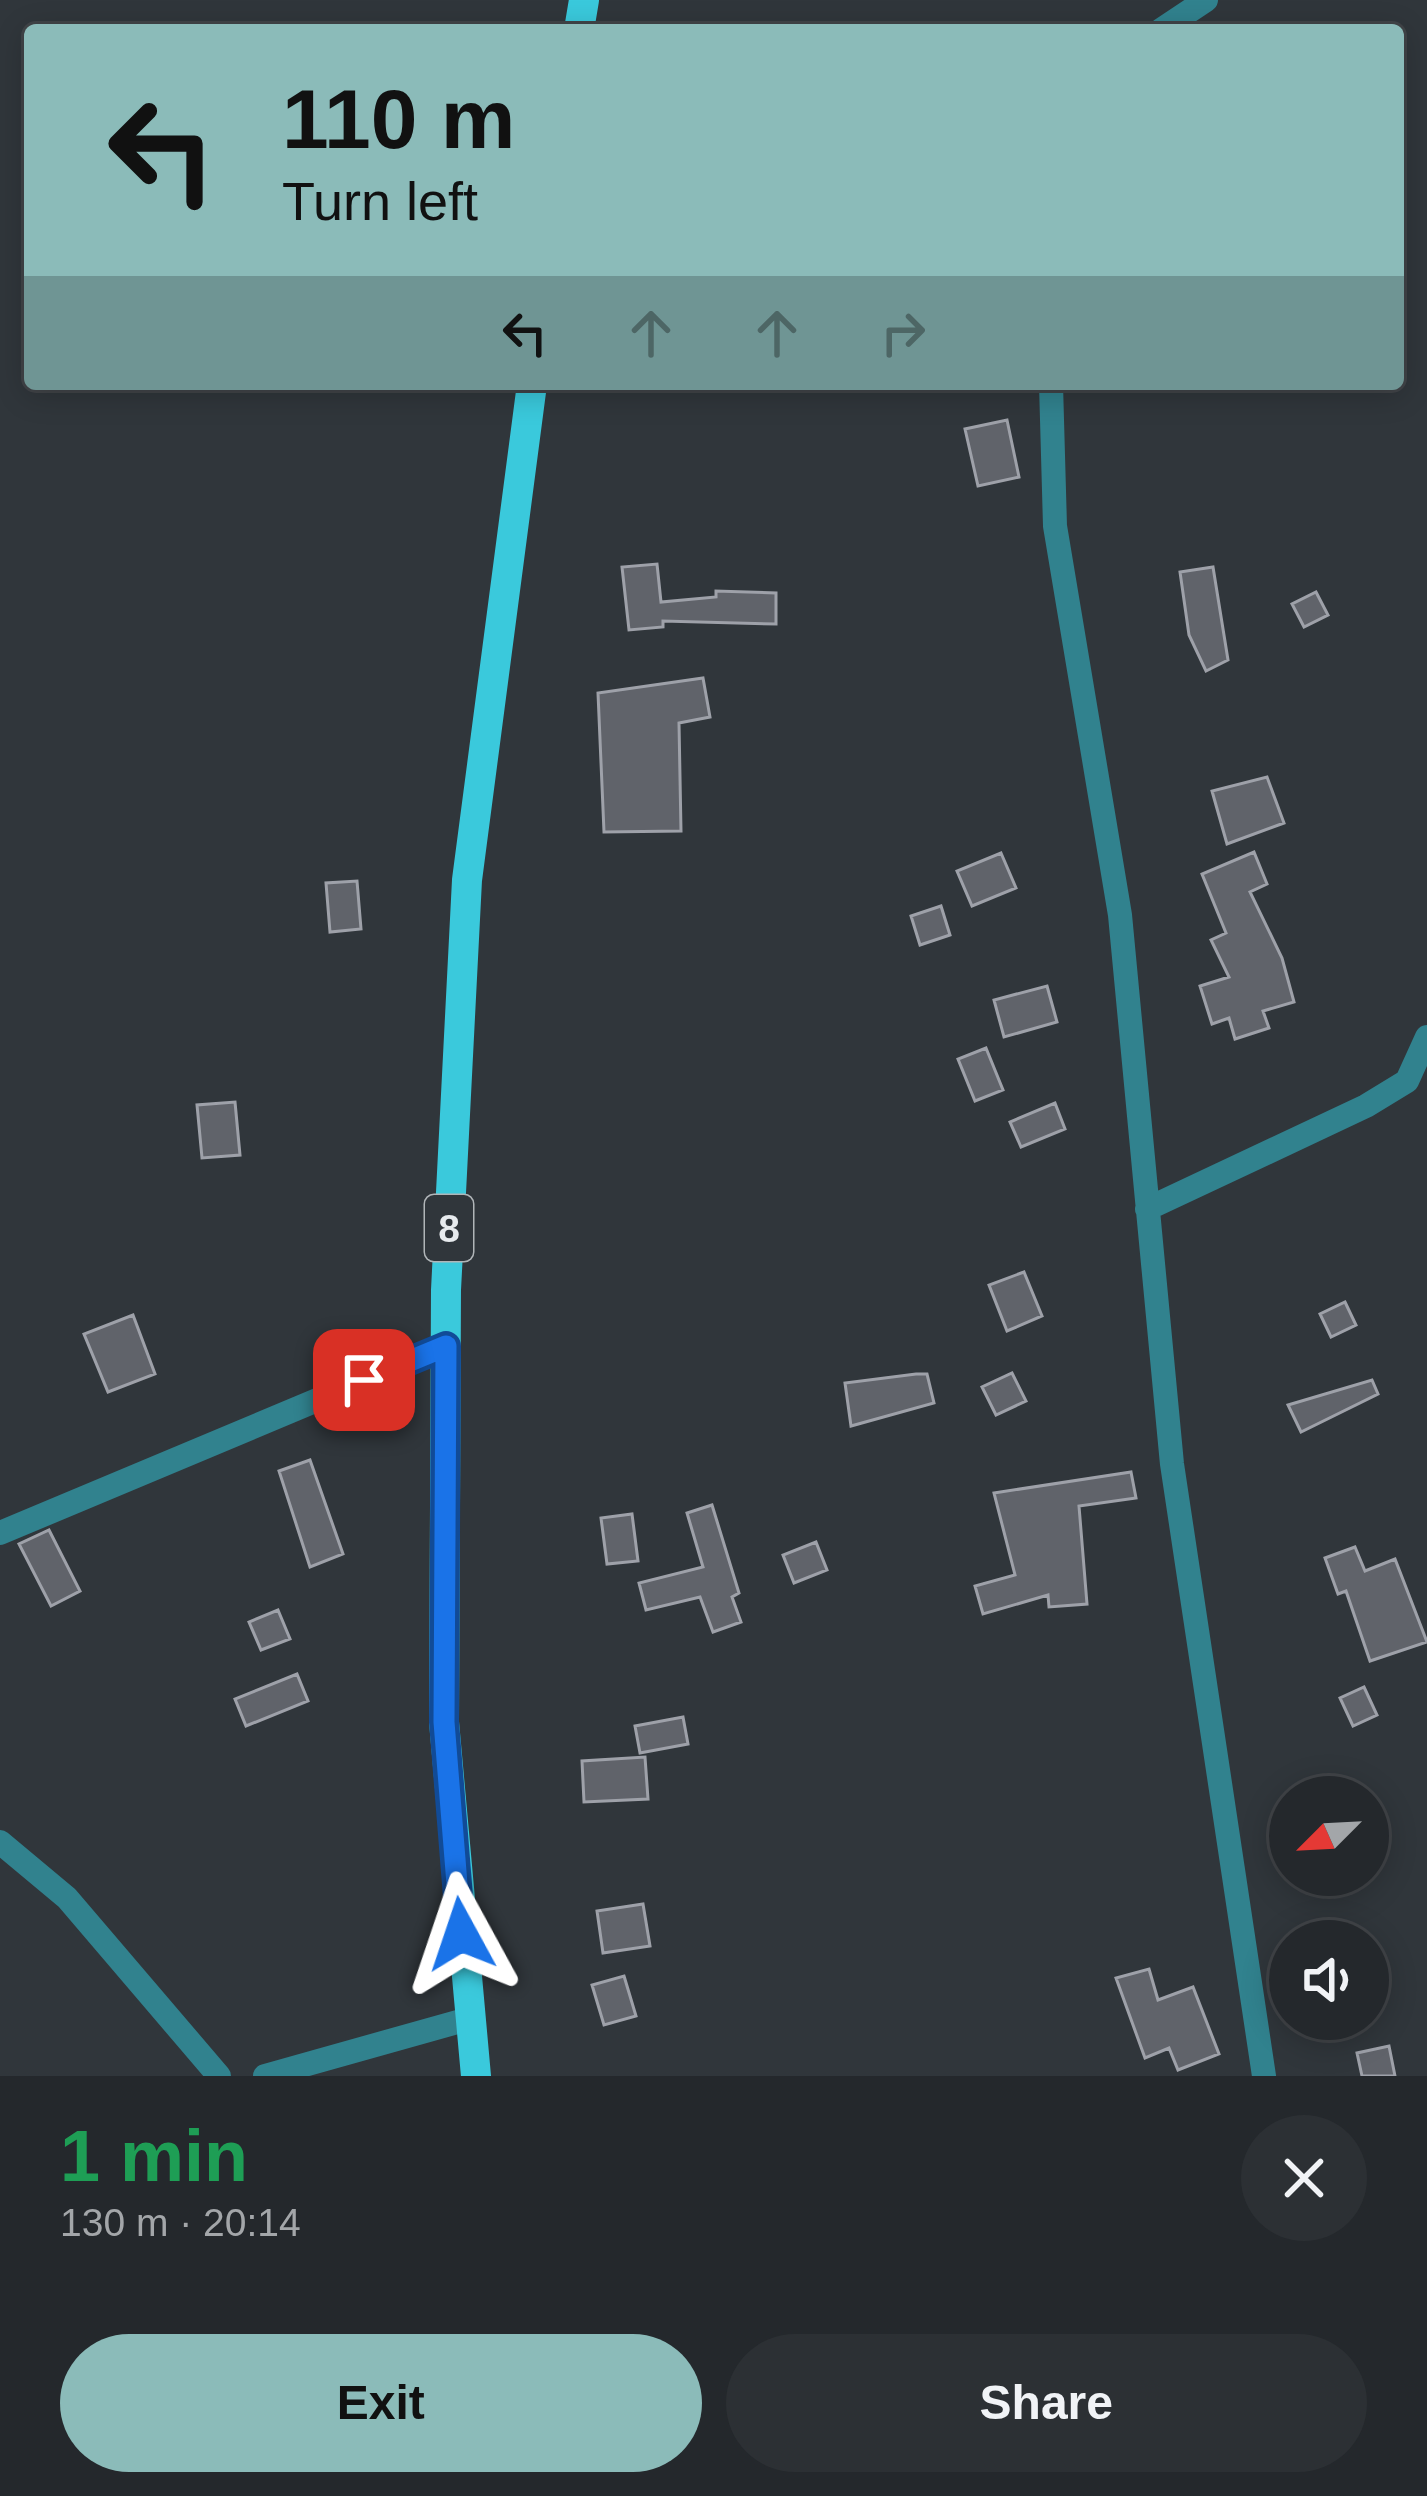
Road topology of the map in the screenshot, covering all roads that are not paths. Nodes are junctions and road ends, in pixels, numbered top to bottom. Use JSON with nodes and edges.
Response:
{"nodes":[{"id":1,"x":1205,"y":0,"type":"edge"},
{"id":2,"x":1169,"y":24,"type":"edge"},
{"id":3,"x":531,"y":390,"type":"edge"},
{"id":4,"x":1051,"y":390,"type":"edge"},
{"id":5,"x":1427,"y":1037,"type":"edge"},
{"id":6,"x":1147,"y":1209,"type":"junction"},
{"id":7,"x":446,"y":1346,"type":"junction"},
{"id":8,"x":0,"y":1534,"type":"edge"},
{"id":9,"x":0,"y":1842,"type":"edge"},
{"id":10,"x":468,"y":2019,"type":"junction"},
{"id":11,"x":218,"y":2076,"type":"edge"},
{"id":12,"x":265,"y":2076,"type":"edge"},
{"id":13,"x":476,"y":2076,"type":"edge"},
{"id":14,"x":1264,"y":2076,"type":"edge"}],
"edges":[{"from":1,"to":2,"type":"street"},
{"from":3,"to":7,"type":"main road","number":"8"},
{"from":4,"to":6,"type":"street"},
{"from":5,"to":6,"type":"street"},
{"from":6,"to":14,"type":"street"},
{"from":7,"to":8,"type":"street"},
{"from":7,"to":10,"type":"main road","number":"8"},
{"from":9,"to":11,"type":"street"},
{"from":10,"to":12,"type":"street"},
{"from":10,"to":13,"type":"main road","number":"8"}]}
